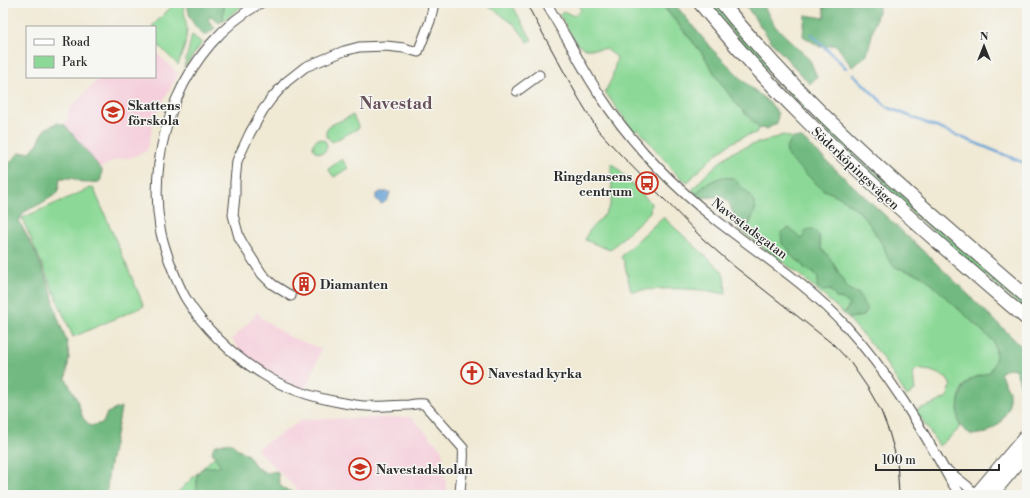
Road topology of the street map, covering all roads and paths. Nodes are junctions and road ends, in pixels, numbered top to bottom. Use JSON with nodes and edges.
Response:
{"nodes":[{"id":1,"x":261,"y":3,"type":"edge"},
{"id":2,"x":434,"y":3,"type":"edge"},
{"id":3,"x":547,"y":3,"type":"edge"},
{"id":4,"x":700,"y":3,"type":"edge"},
{"id":5,"x":722,"y":3,"type":"edge"},
{"id":6,"x":539,"y":75,"type":"dead end"},
{"id":7,"x":516,"y":91,"type":"dead end"},
{"id":8,"x":291,"y":296,"type":"dead end"},
{"id":9,"x":1027,"y":297,"type":"edge"},
{"id":10,"x":1005,"y":301,"type":"junction"},
{"id":11,"x":1027,"y":319,"type":"edge"},
{"id":12,"x":1027,"y":328,"type":"edge"},
{"id":13,"x":1027,"y":435,"type":"edge"},
{"id":14,"x":1027,"y":452,"type":"edge"},
{"id":15,"x":944,"y":468,"type":"junction"},
{"id":16,"x":460,"y":495,"type":"edge"},
{"id":17,"x":961,"y":495,"type":"edge"},
{"id":18,"x":976,"y":495,"type":"edge"},
{"id":19,"x":991,"y":495,"type":"edge"}],
"edges":[{"from":1,"to":16,"type":"street"},
{"from":2,"to":8,"type":"street"},
{"from":3,"to":15,"type":"street","name":"Navestadsgatan"},
{"from":4,"to":10,"type":"highway","name":"Söderköpingsvägen"},
{"from":5,"to":9,"type":"highway","name":"Söderköpingsvägen"},
{"from":6,"to":7,"type":"street"},
{"from":10,"to":11,"type":"highway","name":"Söderköpingsvägen"},
{"from":10,"to":12,"type":"highway"},
{"from":13,"to":18,"type":"highway"},
{"from":14,"to":19,"type":"highway"},
{"from":15,"to":17,"type":"street","name":"Navestadsgatan"},
{"from":15,"to":18,"type":"street","name":"Navestadsgatan"}]}
